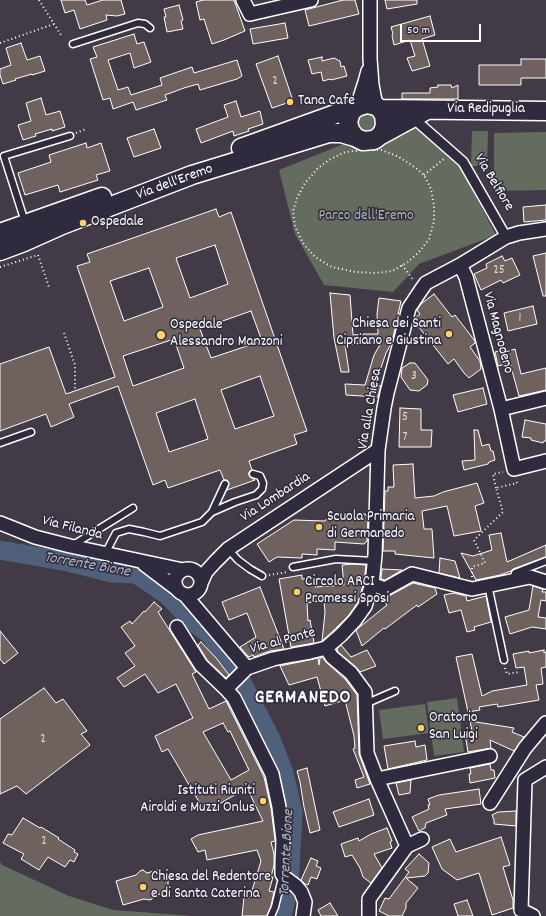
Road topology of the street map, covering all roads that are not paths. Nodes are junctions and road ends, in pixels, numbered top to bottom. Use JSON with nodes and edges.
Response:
{"nodes":[{"id":1,"x":243,"y":0,"type":"edge"},
{"id":2,"x":311,"y":0,"type":"edge"},
{"id":3,"x":370,"y":0,"type":"edge"},
{"id":4,"x":150,"y":28,"type":"dead end"},
{"id":5,"x":73,"y":44,"type":"dead end"},
{"id":6,"x":370,"y":59,"type":"junction"},
{"id":7,"x":378,"y":108,"type":"junction"},
{"id":8,"x":354,"y":109,"type":"junction"},
{"id":9,"x":546,"y":111,"type":"edge"},
{"id":10,"x":419,"y":114,"type":"junction"},
{"id":11,"x":381,"y":135,"type":"junction"},
{"id":12,"x":70,"y":136,"type":"dead end"},
{"id":13,"x":355,"y":138,"type":"junction"},
{"id":14,"x":3,"y":162,"type":"edge"},
{"id":15,"x":26,"y":224,"type":"junction"},
{"id":16,"x":546,"y":229,"type":"edge"},
{"id":17,"x":0,"y":233,"type":"edge"},
{"id":18,"x":506,"y":237,"type":"junction"},
{"id":19,"x":0,"y":251,"type":"edge"},
{"id":20,"x":460,"y":265,"type":"junction"},
{"id":21,"x":546,"y":398,"type":"edge"},
{"id":22,"x":500,"y":409,"type":"junction"},
{"id":23,"x":31,"y":432,"type":"dead end"},
{"id":24,"x":0,"y":443,"type":"edge"},
{"id":25,"x":378,"y":450,"type":"junction"},
{"id":26,"x":546,"y":461,"type":"edge"},
{"id":27,"x":253,"y":474,"type":"dead end"},
{"id":28,"x":226,"y":484,"type":"dead end"},
{"id":29,"x":133,"y":508,"type":"dead end"},
{"id":30,"x":212,"y":512,"type":"junction"},
{"id":31,"x":0,"y":523,"type":"edge"},
{"id":32,"x":70,"y":546,"type":"junction"},
{"id":33,"x":228,"y":550,"type":"junction"},
{"id":34,"x":105,"y":554,"type":"junction"},
{"id":35,"x":139,"y":561,"type":"junction"},
{"id":36,"x":374,"y":561,"type":"junction"},
{"id":37,"x":546,"y":561,"type":"edge"},
{"id":38,"x":293,"y":567,"type":"road end"},
{"id":39,"x":183,"y":570,"type":"junction"},
{"id":40,"x":262,"y":576,"type":"road end"},
{"id":41,"x":513,"y":580,"type":"junction"},
{"id":42,"x":546,"y":582,"type":"edge"},
{"id":43,"x":372,"y":584,"type":"junction"},
{"id":44,"x":488,"y":585,"type":"junction"},
{"id":45,"x":200,"y":586,"type":"junction"},
{"id":46,"x":181,"y":592,"type":"junction"},
{"id":47,"x":365,"y":606,"type":"joint"},
{"id":48,"x":206,"y":619,"type":"junction"},
{"id":49,"x":177,"y":627,"type":"dead end"},
{"id":50,"x":326,"y":648,"type":"junction"},
{"id":51,"x":504,"y":660,"type":"dead end"},
{"id":52,"x":244,"y":670,"type":"junction"},
{"id":53,"x":229,"y":686,"type":"junction"},
{"id":54,"x":395,"y":691,"type":"dead end"},
{"id":55,"x":365,"y":704,"type":"junction"},
{"id":56,"x":546,"y":723,"type":"edge"},
{"id":57,"x":490,"y":756,"type":"dead end"},
{"id":58,"x":546,"y":767,"type":"edge"},
{"id":59,"x":377,"y":779,"type":"junction"},
{"id":60,"x":490,"y":803,"type":"dead end"},
{"id":61,"x":422,"y":839,"type":"dead end"},
{"id":62,"x":406,"y":846,"type":"junction"},
{"id":63,"x":284,"y":877,"type":"junction"},
{"id":64,"x":271,"y":916,"type":"edge"},
{"id":65,"x":303,"y":916,"type":"edge"},
{"id":66,"x":369,"y":916,"type":"edge"},
{"id":67,"x":533,"y":916,"type":"edge"}],
"edges":[{"from":1,"to":2,"type":"street"},
{"from":3,"to":6,"type":"street"},
{"from":4,"to":5,"type":"lane"},
{"from":6,"to":7,"type":"street"},
{"from":6,"to":8,"type":"street"},
{"from":7,"to":8,"type":"main road","name":"Via dell'Eremo"},
{"from":7,"to":10,"type":"main road","name":"Via Redipuglia"},
{"from":7,"to":11,"type":"main road"},
{"from":8,"to":13,"type":"main road"},
{"from":8,"to":15,"type":"main road","name":"Via dell'Eremo"},
{"from":9,"to":10,"type":"main road","name":"Via Redipuglia"},
{"from":10,"to":11,"type":"main road","name":"Via Redipuglia"},
{"from":10,"to":18,"type":"street","name":"Via Belfiore"},
{"from":11,"to":13,"type":"main road","name":"Via dell'Eremo"},
{"from":12,"to":14,"type":"lane"},
{"from":13,"to":19,"type":"main road","name":"Via dell'Eremo"},
{"from":14,"to":15,"type":"lane"},
{"from":15,"to":17,"type":"main road","name":"Via dell'Eremo"},
{"from":16,"to":18,"type":"street","name":"Via alla Chiesa"},
{"from":18,"to":20,"type":"street","name":"Via alla Chiesa"},
{"from":20,"to":22,"type":"street","name":"Via Magnodeno"},
{"from":20,"to":25,"type":"street","name":"Via alla Chiesa"},
{"from":21,"to":22,"type":"street"},
{"from":22,"to":26,"type":"street","name":"Via Magnodeno"},
{"from":23,"to":24,"type":"lane"},
{"from":25,"to":33,"type":"street","name":"Via Lombardia"},
{"from":25,"to":36,"type":"street","name":"Via alla Chiesa"},
{"from":27,"to":30,"type":"lane"},
{"from":28,"to":30,"type":"lane"},
{"from":29,"to":32,"type":"lane"},
{"from":30,"to":34,"type":"lane"},
{"from":31,"to":32,"type":"street","name":"Via Filanda"},
{"from":32,"to":34,"type":"street","name":"Via Filanda"},
{"from":33,"to":40,"type":"lane"},
{"from":33,"to":45,"type":"street","name":"Via Lombardia"},
{"from":34,"to":35,"type":"street","name":"Via Filanda"},
{"from":35,"to":39,"type":"street","name":"Via Filanda"},
{"from":35,"to":46,"type":"street","name":"Via Filanda"},
{"from":36,"to":38,"type":"lane"},
{"from":36,"to":43,"type":"street","name":"Via alla Chiesa"},
{"from":37,"to":41,"type":"lane"},
{"from":39,"to":45,"type":"street","name":"Via Filanda"},
{"from":39,"to":46,"type":"street"},
{"from":41,"to":42,"type":"street"},
{"from":41,"to":44,"type":"street"},
{"from":43,"to":44,"type":"street"},
{"from":43,"to":47,"type":"street","name":"Via alla Chiesa"},
{"from":44,"to":51,"type":"lane"},
{"from":45,"to":46,"type":"street"},
{"from":45,"to":48,"type":"street","name":"Via Filanda"},
{"from":46,"to":48,"type":"street","name":"Via Filanda"},
{"from":47,"to":50,"type":"street","name":"Via al Ponte"},
{"from":48,"to":52,"type":"street","name":"Via Filanda"},
{"from":49,"to":53,"type":"street"},
{"from":50,"to":52,"type":"street","name":"Via al Ponte"},
{"from":50,"to":55,"type":"street"},
{"from":52,"to":53,"type":"street"},
{"from":53,"to":63,"type":"street"},
{"from":54,"to":55,"type":"lane"},
{"from":55,"to":59,"type":"street"},
{"from":56,"to":60,"type":"street"},
{"from":57,"to":59,"type":"street"},
{"from":58,"to":67,"type":"street"},
{"from":59,"to":62,"type":"street"},
{"from":61,"to":62,"type":"street"},
{"from":62,"to":66,"type":"street"},
{"from":63,"to":64,"type":"lane"},
{"from":63,"to":65,"type":"street"}]}
